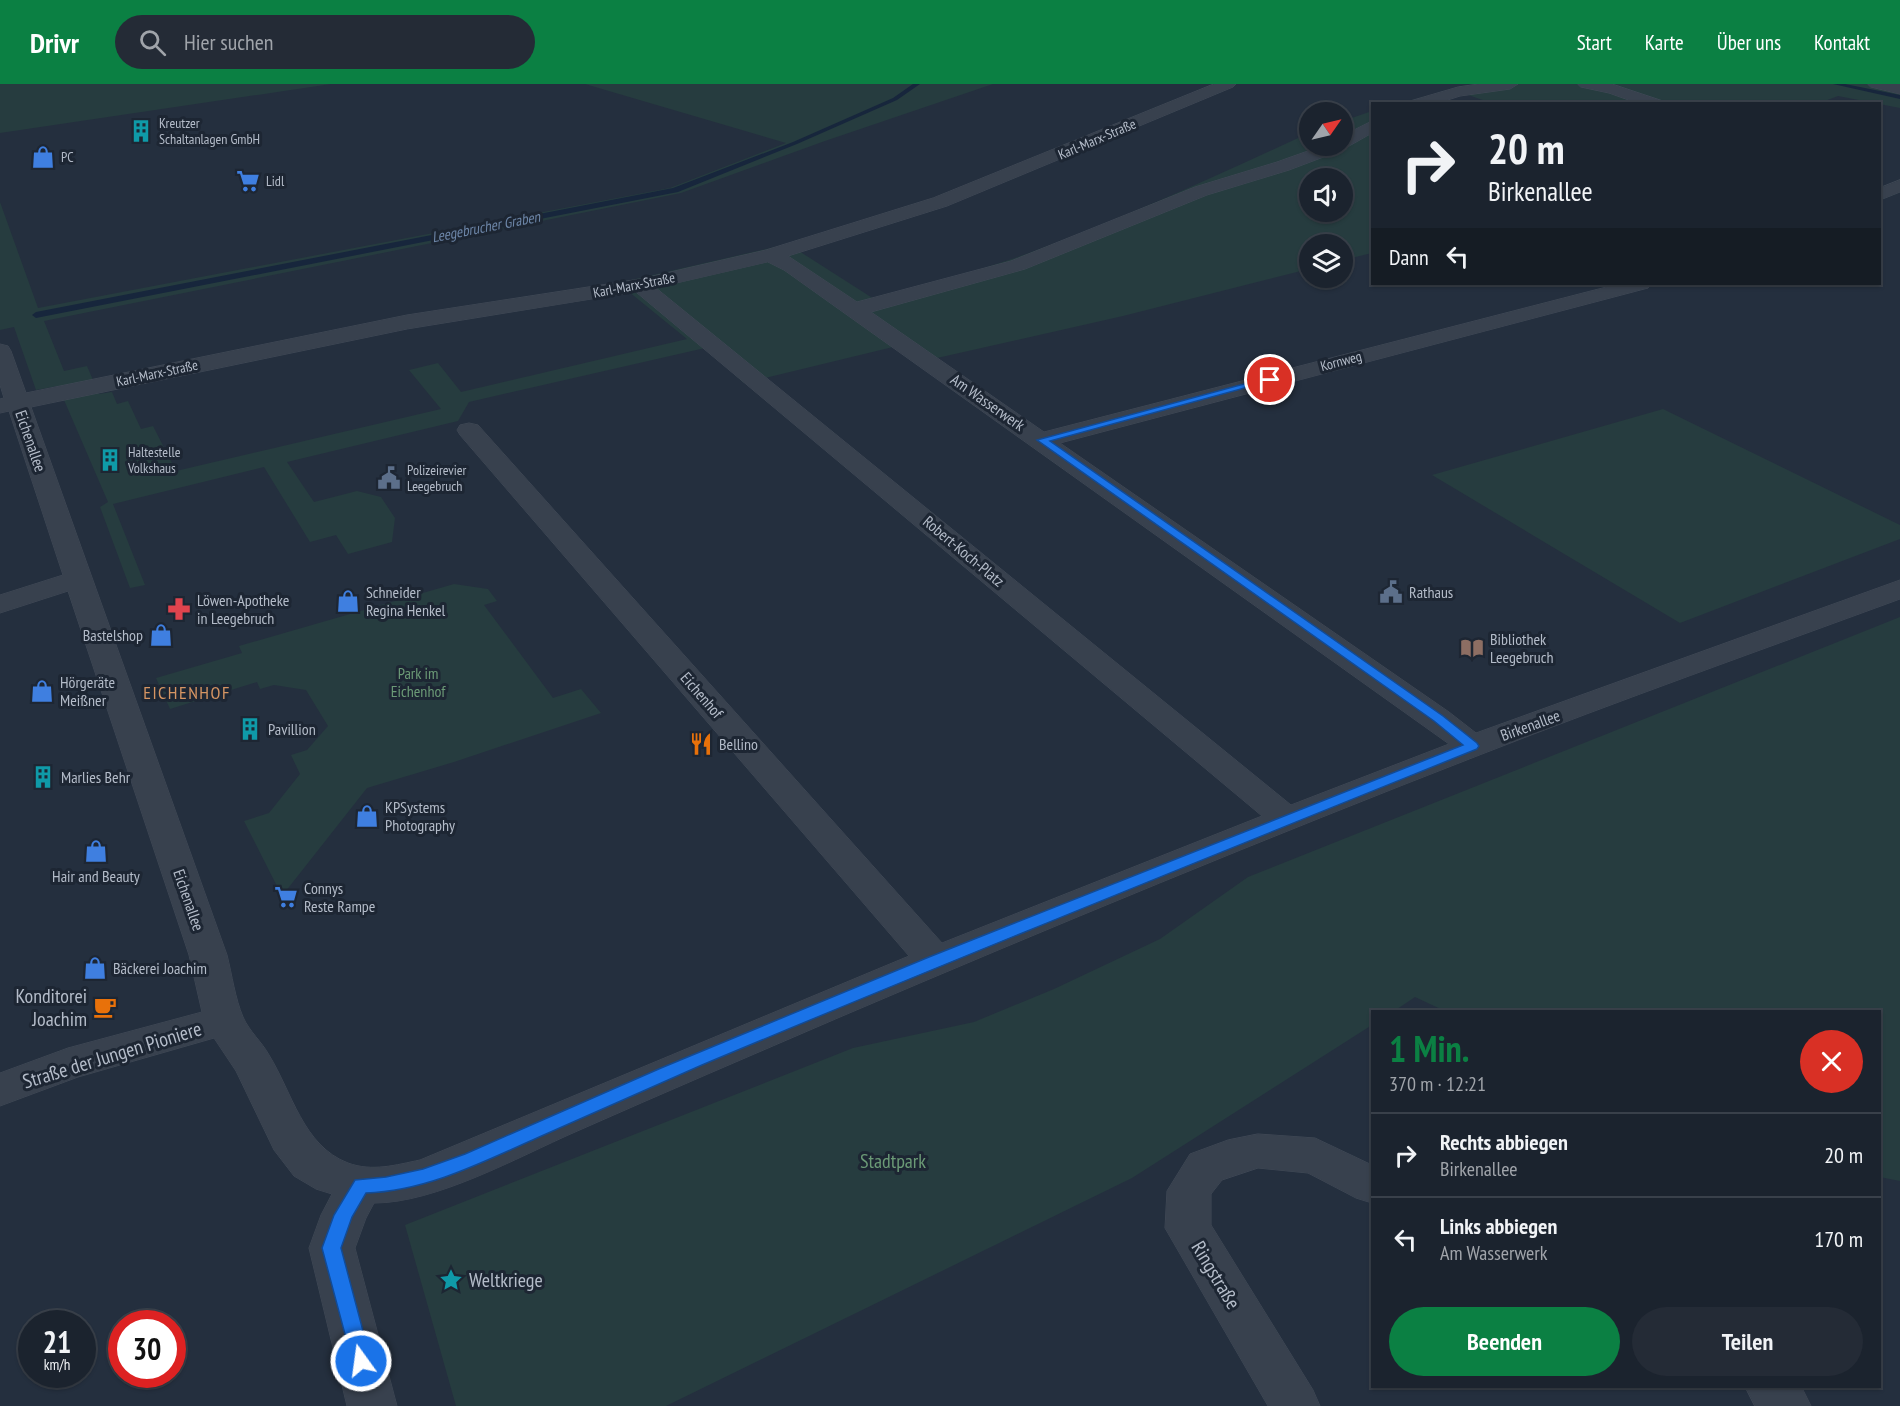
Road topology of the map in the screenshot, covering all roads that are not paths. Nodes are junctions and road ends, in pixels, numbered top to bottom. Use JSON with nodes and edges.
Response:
{"nodes":[{"id":1,"x":1228,"y":84,"type":"edge"},
{"id":2,"x":1510,"y":84,"type":"edge"},
{"id":3,"x":1586,"y":84,"type":"edge"},
{"id":4,"x":1876,"y":84,"type":"edge"},
{"id":5,"x":1900,"y":89,"type":"edge"},
{"id":6,"x":1423,"y":102,"type":"edge"},
{"id":7,"x":1651,"y":102,"type":"edge"},
{"id":8,"x":1371,"y":127,"type":"edge"},
{"id":9,"x":1353,"y":137,"type":"edge"},
{"id":10,"x":1310,"y":156,"type":"edge"},
{"id":11,"x":1900,"y":185,"type":"edge"},
{"id":12,"x":1881,"y":194,"type":"edge"},
{"id":13,"x":771,"y":255,"type":"junction"},
{"id":14,"x":640,"y":285,"type":"junction"},
{"id":15,"x":1637,"y":285,"type":"edge"},
{"id":16,"x":854,"y":310,"type":"junction"},
{"id":17,"x":0,"y":351,"type":"edge"},
{"id":18,"x":9,"y":404,"type":"edge"},
{"id":19,"x":469,"y":430,"type":"dead end"},
{"id":20,"x":1042,"y":440,"type":"junction"},
{"id":21,"x":78,"y":579,"type":"junction"},
{"id":22,"x":1900,"y":589,"type":"edge"},
{"id":23,"x":0,"y":604,"type":"edge"},
{"id":24,"x":1473,"y":746,"type":"junction"},
{"id":25,"x":1287,"y":819,"type":"junction"},
{"id":26,"x":935,"y":961,"type":"junction"},
{"id":27,"x":224,"y":1021,"type":"junction"},
{"id":28,"x":0,"y":1090,"type":"edge"},
{"id":29,"x":1371,"y":1184,"type":"edge"},
{"id":30,"x":361,"y":1185,"type":"junction"},
{"id":31,"x":1772,"y":1388,"type":"edge"},
{"id":32,"x":372,"y":1406,"type":"edge"},
{"id":33,"x":1295,"y":1406,"type":"edge"},
{"id":34,"x":1786,"y":1406,"type":"edge"}],
"edges":[{"from":1,"to":13,"type":"street","name":"Karl-Marx-Straße"},
{"from":2,"to":6,"type":"street"},
{"from":3,"to":7,"type":"street"},
{"from":4,"to":5,"type":"street"},
{"from":8,"to":9,"type":"street"},
{"from":10,"to":16,"type":"street"},
{"from":11,"to":12,"type":"street"},
{"from":13,"to":14,"type":"street","name":"Karl-Marx-Straße"},
{"from":13,"to":16,"type":"street","name":"Am Wasserwerk"},
{"from":14,"to":18,"type":"street","name":"Karl-Marx-Straße"},
{"from":14,"to":25,"type":"street","name":"Robert-Koch-Platz"},
{"from":15,"to":20,"type":"street","name":"Kornweg"},
{"from":16,"to":20,"type":"street","name":"Am Wasserwerk"},
{"from":17,"to":18,"type":"street","name":"Eichenallee"},
{"from":18,"to":21,"type":"street","name":"Eichenallee"},
{"from":19,"to":26,"type":"street","name":"Eichenhof"},
{"from":20,"to":24,"type":"street","name":"Am Wasserwerk"},
{"from":21,"to":23,"type":"street"},
{"from":21,"to":27,"type":"street","name":"Eichenallee"},
{"from":22,"to":24,"type":"street","name":"Birkenallee"},
{"from":24,"to":25,"type":"street","name":"Birkenallee"},
{"from":25,"to":26,"type":"street","name":"Birkenallee"},
{"from":26,"to":30,"type":"street","name":"Birkenallee"},
{"from":27,"to":28,"type":"street","name":"Straße der Jungen Pioniere"},
{"from":27,"to":30,"type":"street","name":"Eichenallee"},
{"from":29,"to":33,"type":"street","name":"Ringstraße"},
{"from":30,"to":32,"type":"street"},
{"from":31,"to":34,"type":"street"}]}
